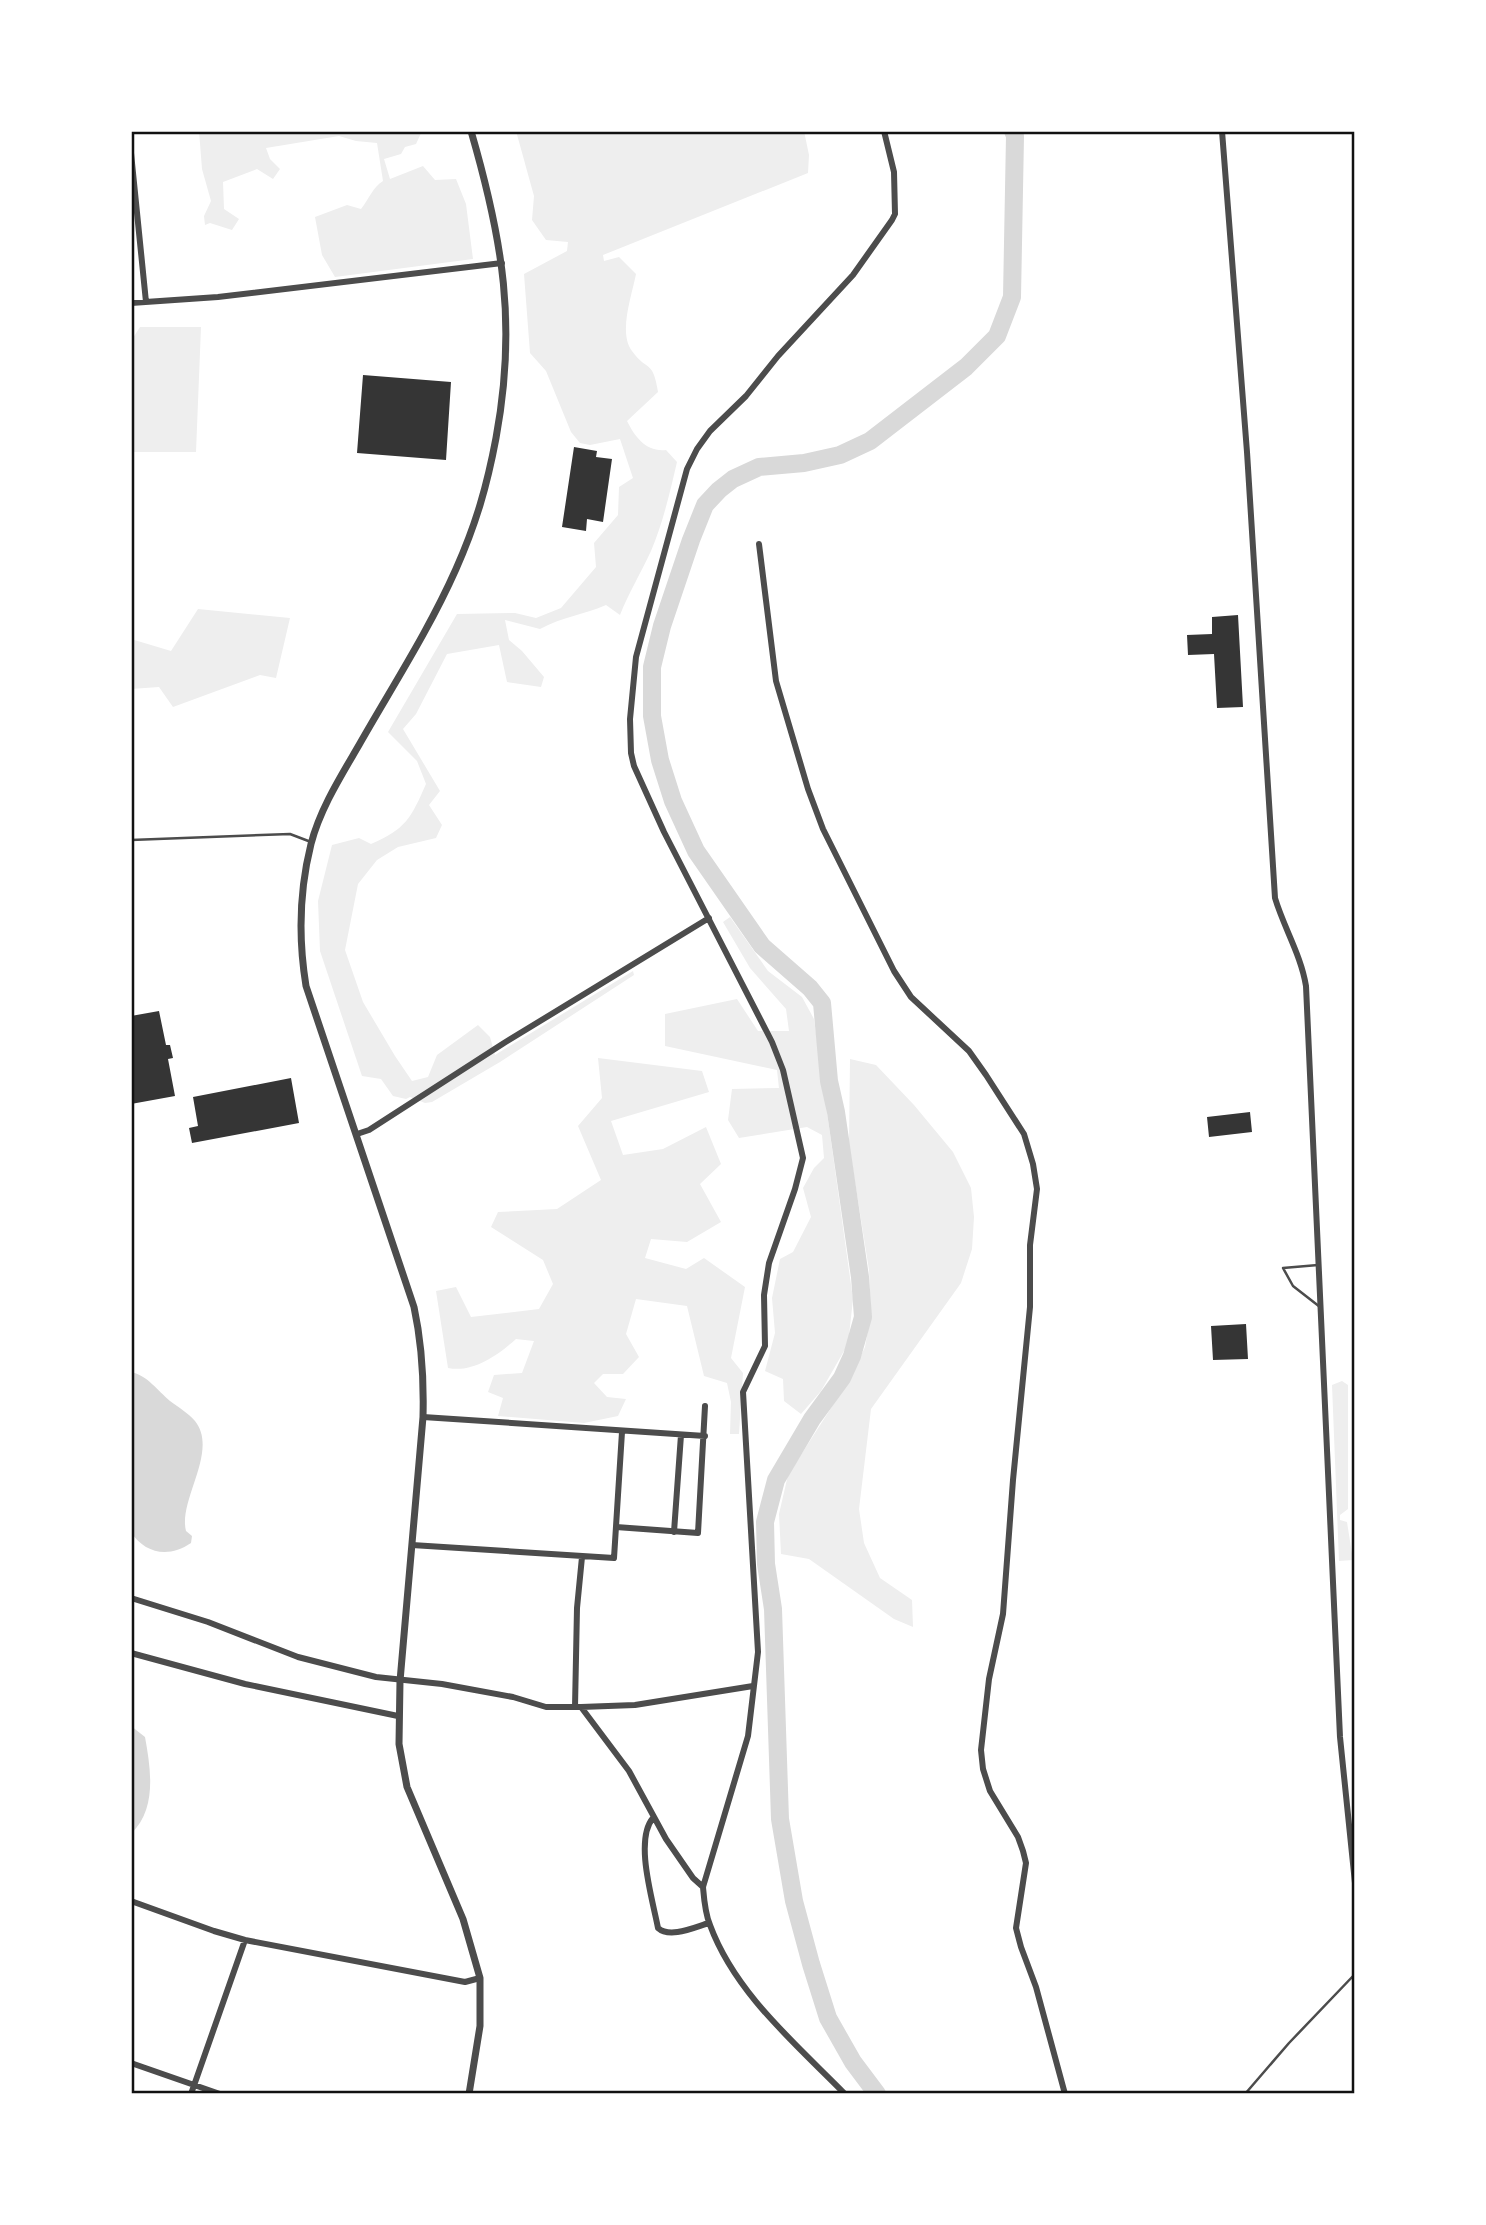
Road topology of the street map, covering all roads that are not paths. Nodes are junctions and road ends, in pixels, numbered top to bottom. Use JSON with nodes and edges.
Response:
{"nodes":[{"id":1,"x":471,"y":131,"type":"edge"},
{"id":2,"x":884,"y":131,"type":"edge"},
{"id":3,"x":1222,"y":131,"type":"edge"},
{"id":4,"x":131,"y":153,"type":"edge"},
{"id":5,"x":502,"y":264,"type":"junction"},
{"id":6,"x":146,"y":302,"type":"junction"},
{"id":7,"x":131,"y":303,"type":"edge"},
{"id":8,"x":759,"y":544,"type":"dead end"},
{"id":9,"x":131,"y":840,"type":"edge"},
{"id":10,"x":312,"y":842,"type":"junction"},
{"id":11,"x":709,"y":918,"type":"junction"},
{"id":12,"x":356,"y":1134,"type":"junction"},
{"id":13,"x":1318,"y":1265,"type":"junction"},
{"id":14,"x":1320,"y":1308,"type":"junction"},
{"id":15,"x":705,"y":1406,"type":"dead end"},
{"id":16,"x":422,"y":1417,"type":"junction"},
{"id":17,"x":622,"y":1432,"type":"junction"},
{"id":18,"x":681,"y":1434,"type":"junction"},
{"id":19,"x":705,"y":1436,"type":"junction"},
{"id":20,"x":616,"y":1527,"type":"junction"},
{"id":21,"x":674,"y":1532,"type":"junction"},
{"id":22,"x":412,"y":1545,"type":"junction"},
{"id":23,"x":582,"y":1557,"type":"junction"},
{"id":24,"x":131,"y":1598,"type":"edge"},
{"id":25,"x":131,"y":1653,"type":"edge"},
{"id":26,"x":400,"y":1681,"type":"junction"},
{"id":27,"x":752,"y":1686,"type":"junction"},
{"id":28,"x":578,"y":1707,"type":"junction"},
{"id":29,"x":398,"y":1716,"type":"junction"},
{"id":30,"x":653,"y":1818,"type":"junction"},
{"id":31,"x":1355,"y":1883,"type":"edge"},
{"id":32,"x":703,"y":1887,"type":"junction"},
{"id":33,"x":131,"y":1901,"type":"edge"},
{"id":34,"x":709,"y":1923,"type":"junction"},
{"id":35,"x":245,"y":1940,"type":"junction"},
{"id":36,"x":1355,"y":1974,"type":"edge"},
{"id":37,"x":480,"y":1979,"type":"junction"},
{"id":38,"x":131,"y":2063,"type":"edge"},
{"id":39,"x":194,"y":2084,"type":"junction"},
{"id":40,"x":191,"y":2094,"type":"edge"},
{"id":41,"x":220,"y":2094,"type":"edge"},
{"id":42,"x":469,"y":2094,"type":"edge"},
{"id":43,"x":845,"y":2094,"type":"edge"},
{"id":44,"x":1065,"y":2094,"type":"edge"},
{"id":45,"x":1245,"y":2094,"type":"edge"}],
"edges":[{"from":1,"to":5,"type":"street"},
{"from":2,"to":11,"type":"street"},
{"from":3,"to":13,"type":"street"},
{"from":4,"to":6,"type":"street"},
{"from":5,"to":6,"type":"street"},
{"from":5,"to":10,"type":"street"},
{"from":6,"to":7,"type":"street"},
{"from":8,"to":44,"type":"street"},
{"from":9,"to":10,"type":"lane"},
{"from":10,"to":12,"type":"street"},
{"from":11,"to":12,"type":"street"},
{"from":11,"to":27,"type":"street"},
{"from":12,"to":16,"type":"street"},
{"from":13,"to":14,"type":"street"},
{"from":13,"to":14,"type":"lane"},
{"from":14,"to":31,"type":"street"},
{"from":15,"to":19,"type":"street"},
{"from":16,"to":17,"type":"street"},
{"from":16,"to":22,"type":"street"},
{"from":17,"to":18,"type":"street"},
{"from":17,"to":20,"type":"street"},
{"from":18,"to":19,"type":"street"},
{"from":18,"to":21,"type":"street"},
{"from":19,"to":21,"type":"street"},
{"from":20,"to":21,"type":"street"},
{"from":20,"to":23,"type":"street"},
{"from":22,"to":23,"type":"street"},
{"from":22,"to":26,"type":"street"},
{"from":23,"to":28,"type":"street"},
{"from":24,"to":26,"type":"street"},
{"from":25,"to":29,"type":"street"},
{"from":26,"to":28,"type":"street"},
{"from":26,"to":29,"type":"street"},
{"from":27,"to":28,"type":"street"},
{"from":27,"to":32,"type":"street"},
{"from":28,"to":30,"type":"street"},
{"from":29,"to":37,"type":"street"},
{"from":30,"to":32,"type":"street"},
{"from":30,"to":34,"type":"street"},
{"from":32,"to":34,"type":"street"},
{"from":33,"to":35,"type":"street"},
{"from":34,"to":43,"type":"street"},
{"from":35,"to":37,"type":"street"},
{"from":35,"to":39,"type":"street"},
{"from":36,"to":45,"type":"lane"},
{"from":37,"to":42,"type":"street"},
{"from":38,"to":39,"type":"street"},
{"from":39,"to":40,"type":"street"},
{"from":39,"to":41,"type":"street"}]}
